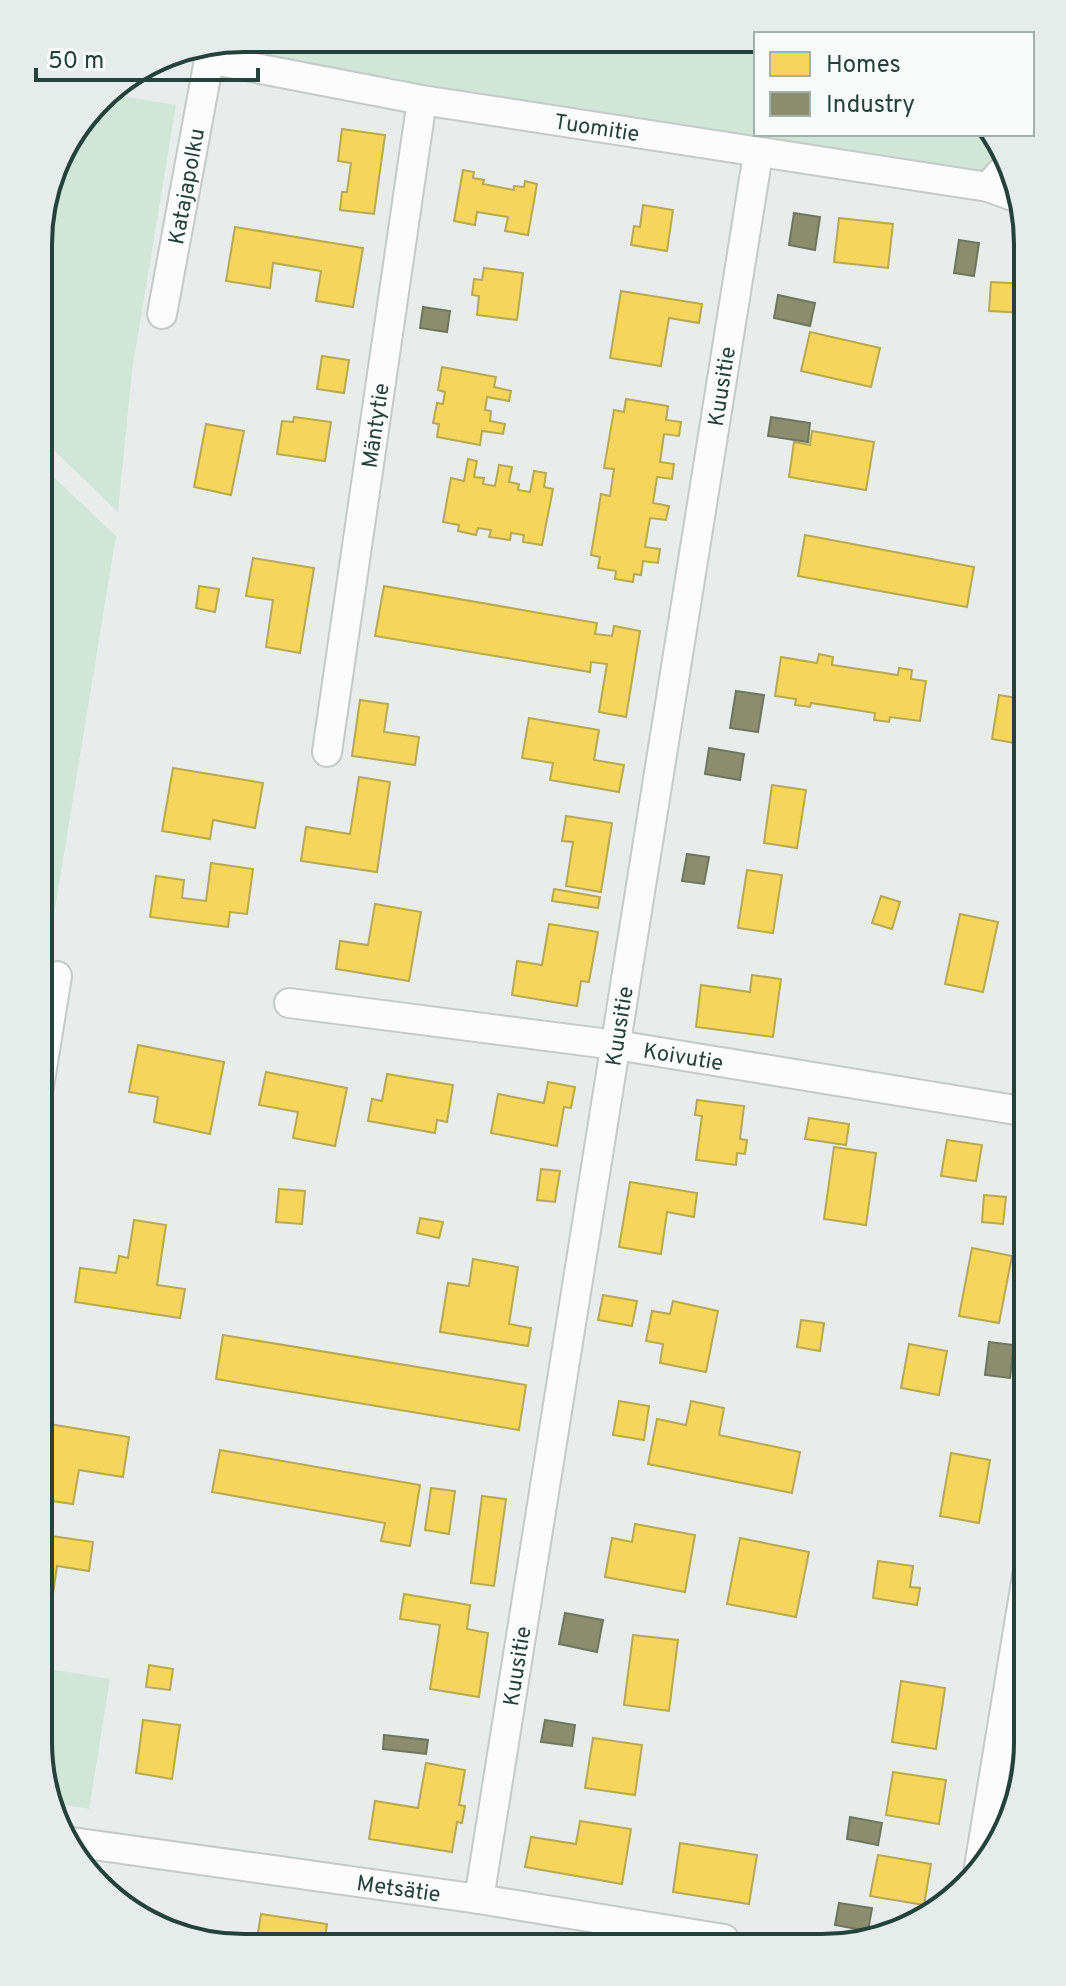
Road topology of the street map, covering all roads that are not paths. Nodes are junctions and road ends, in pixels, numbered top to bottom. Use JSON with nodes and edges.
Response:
{"nodes":[{"id":1,"x":220,"y":54,"type":"edge"},
{"id":2,"x":210,"y":56,"type":"edge"},
{"id":3,"x":422,"y":100,"type":"junction"},
{"id":4,"x":758,"y":154,"type":"junction"},
{"id":5,"x":1000,"y":174,"type":"edge"},
{"id":6,"x":988,"y":187,"type":"junction"},
{"id":7,"x":1007,"y":194,"type":"edge"},
{"id":8,"x":162,"y":314,"type":"dead end"},
{"id":9,"x":327,"y":752,"type":"dead end"},
{"id":10,"x":57,"y":976,"type":"dead end"},
{"id":11,"x":289,"y":1003,"type":"dead end"},
{"id":12,"x":52,"y":1007,"type":"edge"},
{"id":13,"x":616,"y":1045,"type":"junction"},
{"id":14,"x":1014,"y":1110,"type":"edge"},
{"id":15,"x":1014,"y":1671,"type":"edge"},
{"id":16,"x":986,"y":1841,"type":"edge"},
{"id":17,"x":81,"y":1843,"type":"edge"},
{"id":18,"x":479,"y":1899,"type":"junction"},
{"id":19,"x":630,"y":1932,"type":"edge"},
{"id":20,"x":657,"y":1934,"type":"edge"}],
"edges":[{"from":1,"to":3,"type":"street","name":"Tuomitie"},
{"from":2,"to":8,"type":"street","name":"Katajapolku"},
{"from":3,"to":4,"type":"street","name":"Tuomitie"},
{"from":3,"to":9,"type":"street","name":"Mäntytie"},
{"from":4,"to":6,"type":"street","name":"Tuomitie"},
{"from":4,"to":13,"type":"street","name":"Kuusitie"},
{"from":5,"to":6,"type":"street"},
{"from":6,"to":7,"type":"street","name":"Tuomitie"},
{"from":10,"to":12,"type":"street"},
{"from":11,"to":13,"type":"street","name":"Koivutie"},
{"from":13,"to":14,"type":"street","name":"Koivutie"},
{"from":13,"to":18,"type":"street","name":"Kuusitie"},
{"from":15,"to":16,"type":"street"},
{"from":17,"to":18,"type":"street","name":"Metsätie"},
{"from":18,"to":19,"type":"street","name":"Metsätie"},
{"from":19,"to":20,"type":"street","name":"Metsätie"}]}
